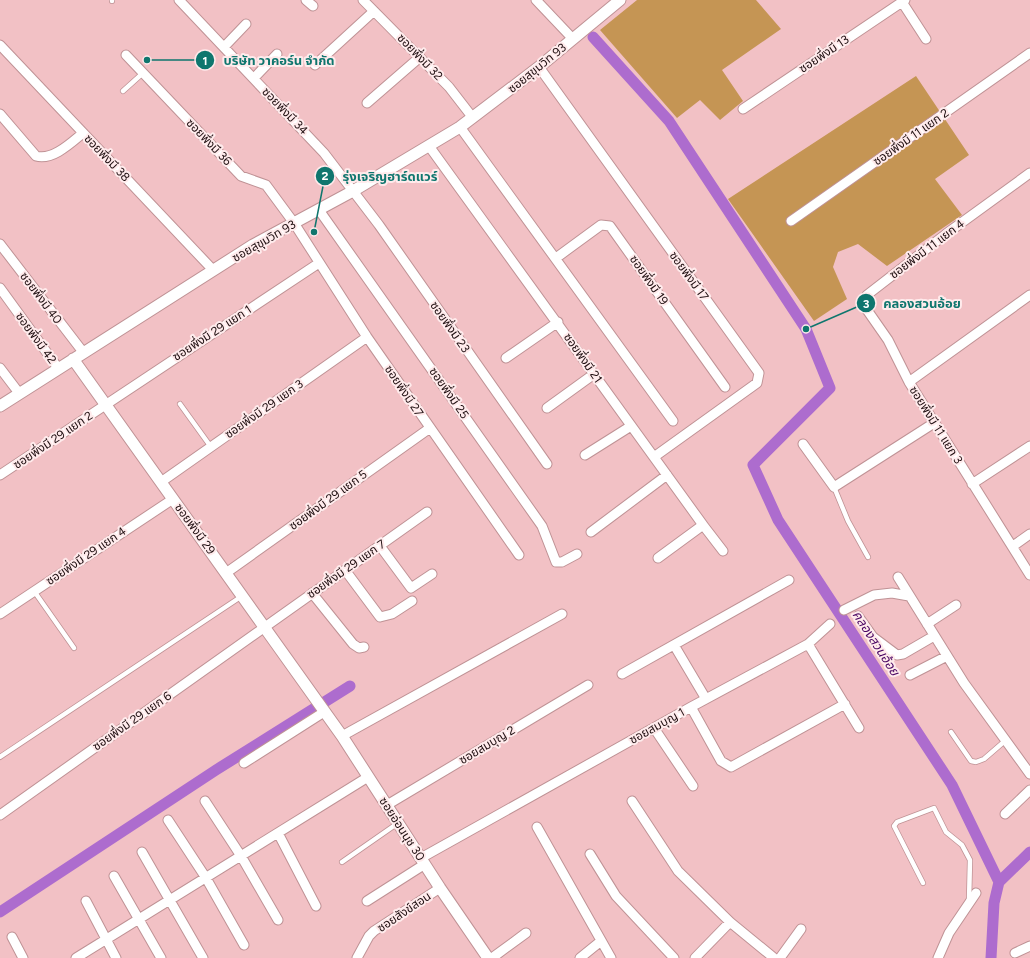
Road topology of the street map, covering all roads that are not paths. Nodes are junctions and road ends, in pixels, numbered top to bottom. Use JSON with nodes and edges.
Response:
{"nodes":[{"id":1,"x":179,"y":0,"type":"edge"},
{"id":2,"x":363,"y":0,"type":"edge"},
{"id":3,"x":536,"y":0,"type":"edge"},
{"id":4,"x":620,"y":0,"type":"edge"},
{"id":5,"x":904,"y":1,"type":"edge"},
{"id":6,"x":374,"y":11,"type":"junction"},
{"id":7,"x":246,"y":24,"type":"dead end"},
{"id":8,"x":573,"y":39,"type":"junction"},
{"id":9,"x":926,"y":39,"type":"dead end"},
{"id":10,"x":0,"y":45,"type":"edge"},
{"id":11,"x":224,"y":46,"type":"junction"},
{"id":12,"x":1030,"y":53,"type":"edge"},
{"id":13,"x":277,"y":54,"type":"dead end"},
{"id":14,"x":126,"y":55,"type":"dead end"},
{"id":15,"x":420,"y":57,"type":"junction"},
{"id":16,"x":315,"y":65,"type":"dead end"},
{"id":17,"x":539,"y":67,"type":"junction"},
{"id":18,"x":143,"y":73,"type":"junction"},
{"id":19,"x":254,"y":78,"type":"junction"},
{"id":20,"x":123,"y":91,"type":"dead end"},
{"id":21,"x":367,"y":103,"type":"dead end"},
{"id":22,"x":743,"y":109,"type":"dead end"},
{"id":23,"x":0,"y":114,"type":"edge"},
{"id":24,"x":473,"y":118,"type":"junction"},
{"id":25,"x":460,"y":127,"type":"junction"},
{"id":26,"x":83,"y":133,"type":"junction"},
{"id":27,"x":429,"y":146,"type":"junction"},
{"id":28,"x":1030,"y":174,"type":"edge"},
{"id":29,"x":353,"y":191,"type":"junction"},
{"id":30,"x":318,"y":210,"type":"junction"},
{"id":31,"x":791,"y":221,"type":"dead end"},
{"id":32,"x":294,"y":223,"type":"junction"},
{"id":33,"x":0,"y":244,"type":"edge"},
{"id":34,"x":556,"y":258,"type":"junction"},
{"id":35,"x":319,"y":263,"type":"junction"},
{"id":36,"x":213,"y":270,"type":"junction"},
{"id":37,"x":0,"y":288,"type":"edge"},
{"id":38,"x":1030,"y":294,"type":"edge"},
{"id":39,"x":558,"y":322,"type":"junction"},
{"id":40,"x":367,"y":336,"type":"junction"},
{"id":41,"x":83,"y":352,"type":"junction"},
{"id":42,"x":506,"y":358,"type":"dead end"},
{"id":43,"x":73,"y":359,"type":"junction"},
{"id":44,"x":0,"y":368,"type":"edge"},
{"id":45,"x":58,"y":368,"type":"junction"},
{"id":46,"x":594,"y":374,"type":"junction"},
{"id":47,"x":909,"y":382,"type":"junction"},
{"id":48,"x":725,"y":387,"type":"dead end"},
{"id":49,"x":19,"y":393,"type":"junction"},
{"id":50,"x":105,"y":404,"type":"junction"},
{"id":51,"x":180,"y":404,"type":"dead end"},
{"id":52,"x":0,"y":406,"type":"edge"},
{"id":53,"x":547,"y":408,"type":"dead end"},
{"id":54,"x":673,"y":421,"type":"dead end"},
{"id":55,"x":934,"y":422,"type":"junction"},
{"id":56,"x":631,"y":426,"type":"junction"},
{"id":57,"x":430,"y":428,"type":"junction"},
{"id":58,"x":803,"y":444,"type":"dead end"},
{"id":59,"x":1030,"y":446,"type":"edge"},
{"id":60,"x":211,"y":447,"type":"junction"},
{"id":61,"x":585,"y":455,"type":"dead end"},
{"id":62,"x":654,"y":458,"type":"junction"},
{"id":63,"x":547,"y":464,"type":"dead end"},
{"id":64,"x":0,"y":475,"type":"edge"},
{"id":65,"x":667,"y":475,"type":"junction"},
{"id":66,"x":161,"y":482,"type":"junction"},
{"id":67,"x":972,"y":484,"type":"junction"},
{"id":68,"x":834,"y":487,"type":"junction"},
{"id":69,"x":173,"y":499,"type":"junction"},
{"id":70,"x":427,"y":512,"type":"dead end"},
{"id":71,"x":703,"y":525,"type":"junction"},
{"id":72,"x":591,"y":532,"type":"dead end"},
{"id":73,"x":1030,"y":534,"type":"edge"},
{"id":74,"x":380,"y":546,"type":"junction"},
{"id":75,"x":1013,"y":546,"type":"junction"},
{"id":76,"x":723,"y":551,"type":"dead end"},
{"id":77,"x":577,"y":554,"type":"dead end"},
{"id":78,"x":519,"y":555,"type":"dead end"},
{"id":79,"x":868,"y":557,"type":"dead end"},
{"id":80,"x":658,"y":558,"type":"dead end"},
{"id":81,"x":345,"y":570,"type":"junction"},
{"id":82,"x":226,"y":573,"type":"junction"},
{"id":83,"x":432,"y":574,"type":"dead end"},
{"id":84,"x":1030,"y":575,"type":"edge"},
{"id":85,"x":898,"y":577,"type":"dead end"},
{"id":86,"x":789,"y":580,"type":"dead end"},
{"id":87,"x":34,"y":591,"type":"junction"},
{"id":88,"x":312,"y":593,"type":"junction"},
{"id":89,"x":242,"y":596,"type":"junction"},
{"id":90,"x":909,"y":596,"type":"junction"},
{"id":91,"x":412,"y":601,"type":"dead end"},
{"id":92,"x":956,"y":605,"type":"dead end"},
{"id":93,"x":844,"y":610,"type":"dead end"},
{"id":94,"x":0,"y":614,"type":"edge"},
{"id":95,"x":562,"y":614,"type":"dead end"},
{"id":96,"x":858,"y":616,"type":"dead end"},
{"id":97,"x":830,"y":624,"type":"dead end"},
{"id":98,"x":927,"y":624,"type":"junction"},
{"id":99,"x":264,"y":626,"type":"junction"},
{"id":100,"x":934,"y":636,"type":"junction"},
{"id":101,"x":674,"y":644,"type":"junction"},
{"id":102,"x":808,"y":644,"type":"junction"},
{"id":103,"x":364,"y":647,"type":"dead end"},
{"id":104,"x":74,"y":648,"type":"dead end"},
{"id":105,"x":947,"y":656,"type":"junction"},
{"id":106,"x":622,"y":674,"type":"dead end"},
{"id":107,"x":910,"y":675,"type":"dead end"},
{"id":108,"x":588,"y":686,"type":"dead end"},
{"id":109,"x":706,"y":699,"type":"junction"},
{"id":110,"x":845,"y":704,"type":"junction"},
{"id":111,"x":321,"y":707,"type":"junction"},
{"id":112,"x":691,"y":707,"type":"junction"},
{"id":113,"x":654,"y":728,"type":"junction"},
{"id":114,"x":859,"y":728,"type":"dead end"},
{"id":115,"x":951,"y":732,"type":"dead end"},
{"id":116,"x":342,"y":736,"type":"junction"},
{"id":117,"x":1006,"y":740,"type":"junction"},
{"id":118,"x":0,"y":757,"type":"edge"},
{"id":119,"x":244,"y":763,"type":"dead end"},
{"id":120,"x":1030,"y":774,"type":"edge"},
{"id":121,"x":368,"y":777,"type":"junction"},
{"id":122,"x":693,"y":786,"type":"dead end"},
{"id":123,"x":1030,"y":790,"type":"edge"},
{"id":124,"x":204,"y":801,"type":"dead end"},
{"id":125,"x":632,"y":801,"type":"dead end"},
{"id":126,"x":387,"y":805,"type":"junction"},
{"id":127,"x":1005,"y":814,"type":"dead end"},
{"id":128,"x":0,"y":815,"type":"edge"},
{"id":129,"x":168,"y":820,"type":"dead end"},
{"id":130,"x":398,"y":823,"type":"junction"},
{"id":131,"x":537,"y":827,"type":"dead end"},
{"id":132,"x":278,"y":832,"type":"junction"},
{"id":133,"x":142,"y":852,"type":"dead end"},
{"id":134,"x":590,"y":854,"type":"dead end"},
{"id":135,"x":240,"y":856,"type":"junction"},
{"id":136,"x":423,"y":861,"type":"junction"},
{"id":137,"x":342,"y":862,"type":"dead end"},
{"id":138,"x":114,"y":876,"type":"dead end"},
{"id":139,"x":206,"y":878,"type":"junction"},
{"id":140,"x":923,"y":882,"type":"dead end"},
{"id":141,"x":440,"y":888,"type":"junction"},
{"id":142,"x":976,"y":893,"type":"dead end"},
{"id":143,"x":171,"y":900,"type":"junction"},
{"id":144,"x":86,"y":901,"type":"dead end"},
{"id":145,"x":367,"y":901,"type":"dead end"},
{"id":146,"x":969,"y":901,"type":"junction"},
{"id":147,"x":316,"y":906,"type":"dead end"},
{"id":148,"x":139,"y":919,"type":"junction"},
{"id":149,"x":278,"y":920,"type":"dead end"},
{"id":150,"x":730,"y":922,"type":"junction"},
{"id":151,"x":802,"y":929,"type":"dead end"},
{"id":152,"x":526,"y":933,"type":"dead end"},
{"id":153,"x":12,"y":937,"type":"dead end"},
{"id":154,"x":106,"y":938,"type":"junction"},
{"id":155,"x":601,"y":941,"type":"junction"},
{"id":156,"x":244,"y":944,"type":"dead end"},
{"id":157,"x":1030,"y":946,"type":"edge"},
{"id":158,"x":1015,"y":953,"type":"dead end"},
{"id":159,"x":23,"y":958,"type":"edge"},
{"id":160,"x":76,"y":958,"type":"edge"},
{"id":161,"x":116,"y":958,"type":"edge"},
{"id":162,"x":161,"y":958,"type":"edge"},
{"id":163,"x":203,"y":958,"type":"edge"},
{"id":164,"x":356,"y":958,"type":"edge"},
{"id":165,"x":488,"y":958,"type":"edge"},
{"id":166,"x":492,"y":958,"type":"edge"},
{"id":167,"x":580,"y":958,"type":"edge"},
{"id":168,"x":611,"y":958,"type":"edge"},
{"id":169,"x":674,"y":958,"type":"edge"},
{"id":170,"x":696,"y":958,"type":"edge"},
{"id":171,"x":774,"y":958,"type":"edge"},
{"id":172,"x":780,"y":958,"type":"edge"},
{"id":173,"x":938,"y":958,"type":"edge"}],
"edges":[{"from":1,"to":11,"type":"street","name":"ซอยพึ่งมี 34"},
{"from":2,"to":6,"type":"street","name":"ซอยพึ่งมี 32"},
{"from":3,"to":8,"type":"street"},
{"from":4,"to":8,"type":"street","name":"ซอยสุขุมวิท 93"},
{"from":5,"to":9,"type":"street"},
{"from":5,"to":22,"type":"street","name":"ซอยพึ่งมี 13"},
{"from":6,"to":15,"type":"street","name":"ซอยพึ่งมี 32"},
{"from":6,"to":16,"type":"street"},
{"from":7,"to":11,"type":"street"},
{"from":8,"to":17,"type":"street","name":"ซอยสุขุมวิท 93"},
{"from":10,"to":26,"type":"street","name":"ซอยพึ่งมี 38"},
{"from":11,"to":19,"type":"street","name":"ซอยพึ่งมี 34"},
{"from":12,"to":31,"type":"street","name":"ซอยพึ่งมี 11 แยก 2"},
{"from":13,"to":19,"type":"street"},
{"from":14,"to":18,"type":"street","name":"ซอยพึ่งมี 36"},
{"from":15,"to":21,"type":"street"},
{"from":15,"to":24,"type":"street","name":"ซอยพึ่งมี 32"},
{"from":17,"to":24,"type":"street","name":"ซอยสุขุมวิท 93"},
{"from":17,"to":62,"type":"street","name":"ซอยพึ่งมี 17"},
{"from":18,"to":20,"type":"lane"},
{"from":18,"to":32,"type":"street","name":"ซอยพึ่งมี 36"},
{"from":19,"to":29,"type":"street","name":"ซอยพึ่งมี 34"},
{"from":23,"to":26,"type":"street"},
{"from":24,"to":25,"type":"street","name":"ซอยสุขุมวิท 93"},
{"from":25,"to":27,"type":"street","name":"ซอยสุขุมวิท 93"},
{"from":25,"to":34,"type":"street"},
{"from":26,"to":36,"type":"street","name":"ซอยพึ่งมี 38"},
{"from":27,"to":29,"type":"street","name":"ซอยสุขุมวิท 93"},
{"from":27,"to":39,"type":"street","name":"ซอยพึ่งมี 21"},
{"from":28,"to":47,"type":"street","name":"ซอยพึ่งมี 11 แยก 4"},
{"from":29,"to":30,"type":"street","name":"ซอยสุขุมวิท 93"},
{"from":29,"to":63,"type":"street","name":"ซอยพึ่งมี 23"},
{"from":30,"to":32,"type":"street","name":"ซอยสุขุมวิท 93"},
{"from":30,"to":77,"type":"street","name":"ซอยพึ่งมี 25"},
{"from":32,"to":35,"type":"street","name":"ซอยพึ่งมี 27"},
{"from":32,"to":36,"type":"street","name":"ซอยสุขุมวิท 93"},
{"from":33,"to":41,"type":"street","name":"ซอยพึ่งมี 40"},
{"from":34,"to":48,"type":"street","name":"ซอยพึ่งมี 19"},
{"from":34,"to":54,"type":"street"},
{"from":35,"to":40,"type":"street","name":"ซอยพึ่งมี 27"},
{"from":35,"to":50,"type":"street","name":"ซอยพึ่งมี 29 แยก 1"},
{"from":36,"to":41,"type":"street","name":"ซอยสุขุมวิท 93"},
{"from":37,"to":45,"type":"street","name":"ซอยพึ่งมี 42"},
{"from":38,"to":47,"type":"street","name":"ซอยพึ่งมี 11 แยก 3"},
{"from":39,"to":42,"type":"street"},
{"from":39,"to":46,"type":"street","name":"ซอยพึ่งมี 21"},
{"from":40,"to":57,"type":"street","name":"ซอยพึ่งมี 27"},
{"from":40,"to":60,"type":"street","name":"ซอยพึ่งมี 29 แยก 3"},
{"from":41,"to":43,"type":"street","name":"ซอยสุขุมวิท 93"},
{"from":43,"to":45,"type":"street","name":"ซอยสุขุมวิท 93"},
{"from":43,"to":50,"type":"street","name":"ซอยพึ่งมี 29"},
{"from":44,"to":49,"type":"street"},
{"from":45,"to":49,"type":"street","name":"ซอยสุขุมวิท 93"},
{"from":46,"to":53,"type":"street"},
{"from":46,"to":56,"type":"street","name":"ซอยพึ่งมี 21"},
{"from":47,"to":55,"type":"street","name":"ซอยพึ่งมี 11 แยก 3"},
{"from":49,"to":52,"type":"street","name":"ซอยสุขุมวิท 93"},
{"from":50,"to":64,"type":"street","name":"ซอยพึ่งมี 29 แยก 2"},
{"from":50,"to":66,"type":"street","name":"ซอยพึ่งมี 29"},
{"from":51,"to":60,"type":"lane"},
{"from":55,"to":67,"type":"street","name":"ซอยพึ่งมี 11 แยก 3"},
{"from":55,"to":68,"type":"street"},
{"from":56,"to":61,"type":"street"},
{"from":56,"to":62,"type":"street","name":"ซอยพึ่งมี 21"},
{"from":57,"to":78,"type":"street","name":"ซอยพึ่งมี 27"},
{"from":57,"to":82,"type":"street","name":"ซอยพึ่งมี 29 แยก 5"},
{"from":58,"to":68,"type":"street"},
{"from":59,"to":67,"type":"street"},
{"from":60,"to":66,"type":"street","name":"ซอยพึ่งมี 29 แยก 3"},
{"from":62,"to":65,"type":"street","name":"ซอยพึ่งมี 21"},
{"from":65,"to":71,"type":"street","name":"ซอยพึ่งมี 21"},
{"from":65,"to":72,"type":"street"},
{"from":66,"to":69,"type":"street","name":"ซอยพึ่งมี 29"},
{"from":67,"to":75,"type":"street","name":"ซอยพึ่งมี 11 แยก 3"},
{"from":68,"to":79,"type":"lane"},
{"from":69,"to":82,"type":"street","name":"ซอยพึ่งมี 29"},
{"from":69,"to":87,"type":"street","name":"ซอยพึ่งมี 29 แยก 4"},
{"from":70,"to":74,"type":"street","name":"ซอยพึ่งมี 29 แยก 7"},
{"from":71,"to":76,"type":"street","name":"ซอยพึ่งมี 21"},
{"from":71,"to":80,"type":"street"},
{"from":73,"to":75,"type":"street"},
{"from":74,"to":81,"type":"street","name":"ซอยพึ่งมี 29 แยก 7"},
{"from":74,"to":83,"type":"street"},
{"from":75,"to":84,"type":"street","name":"ซอยพึ่งมี 11 แยก 3"},
{"from":81,"to":88,"type":"street","name":"ซอยพึ่งมี 29 แยก 7"},
{"from":81,"to":91,"type":"street"},
{"from":82,"to":89,"type":"street","name":"ซอยพึ่งมี 29"},
{"from":85,"to":90,"type":"street"},
{"from":86,"to":101,"type":"street"},
{"from":87,"to":94,"type":"street","name":"ซอยพึ่งมี 29 แยก 4"},
{"from":87,"to":104,"type":"lane"},
{"from":88,"to":99,"type":"street","name":"ซอยพึ่งมี 29 แยก 7"},
{"from":88,"to":103,"type":"street"},
{"from":89,"to":99,"type":"street","name":"ซอยพึ่งมี 29"},
{"from":89,"to":118,"type":"lane"},
{"from":90,"to":93,"type":"street"},
{"from":90,"to":98,"type":"street"},
{"from":92,"to":98,"type":"street"},
{"from":95,"to":116,"type":"street"},
{"from":96,"to":100,"type":"street"},
{"from":97,"to":102,"type":"street","name":"ซอยสมบุญ 1"},
{"from":98,"to":100,"type":"street"},
{"from":99,"to":111,"type":"street","name":"ซอยพึ่งมี 29"},
{"from":99,"to":128,"type":"street","name":"ซอยพึ่งมี 29 แยก 6"},
{"from":100,"to":105,"type":"street"},
{"from":101,"to":106,"type":"street"},
{"from":101,"to":109,"type":"street"},
{"from":102,"to":109,"type":"street","name":"ซอยสมบุญ 1"},
{"from":102,"to":110,"type":"street"},
{"from":105,"to":107,"type":"street"},
{"from":105,"to":117,"type":"street"},
{"from":108,"to":126,"type":"street","name":"ซอยสมบุญ 2"},
{"from":109,"to":112,"type":"street","name":"ซอยสมบุญ 1"},
{"from":110,"to":112,"type":"street"},
{"from":110,"to":114,"type":"street"},
{"from":111,"to":116,"type":"street","name":"ซอยอ่อนนุช 30"},
{"from":111,"to":119,"type":"street"},
{"from":112,"to":113,"type":"street","name":"ซอยสมบุญ 1"},
{"from":113,"to":122,"type":"street"},
{"from":113,"to":136,"type":"street","name":"ซอยสมบุญ 1"},
{"from":115,"to":117,"type":"lane"},
{"from":116,"to":121,"type":"street","name":"ซอยอ่อนนุช 30"},
{"from":117,"to":120,"type":"street"},
{"from":121,"to":126,"type":"street","name":"ซอยอ่อนนุช 30"},
{"from":121,"to":132,"type":"street"},
{"from":123,"to":127,"type":"street"},
{"from":124,"to":135,"type":"street"},
{"from":125,"to":150,"type":"street"},
{"from":126,"to":130,"type":"street","name":"ซอยอ่อนนุช 30"},
{"from":129,"to":139,"type":"street"},
{"from":130,"to":136,"type":"street","name":"ซอยอ่อนนุช 30"},
{"from":130,"to":137,"type":"lane"},
{"from":131,"to":155,"type":"street"},
{"from":132,"to":135,"type":"street"},
{"from":132,"to":147,"type":"street"},
{"from":133,"to":143,"type":"street"},
{"from":134,"to":169,"type":"street"},
{"from":135,"to":139,"type":"street"},
{"from":135,"to":149,"type":"street"},
{"from":136,"to":141,"type":"street","name":"ซอยอ่อนนุช 30"},
{"from":136,"to":145,"type":"street","name":"ซอยสมบุญ 1"},
{"from":138,"to":148,"type":"street"},
{"from":139,"to":143,"type":"street"},
{"from":139,"to":156,"type":"street"},
{"from":140,"to":146,"type":"lane"},
{"from":141,"to":164,"type":"street","name":"ซอยสังข์สอน"},
{"from":141,"to":165,"type":"street","name":"ซอยอ่อนนุช 30"},
{"from":142,"to":146,"type":"street"},
{"from":143,"to":148,"type":"street"},
{"from":143,"to":163,"type":"street"},
{"from":144,"to":154,"type":"street"},
{"from":146,"to":173,"type":"street"},
{"from":148,"to":154,"type":"street"},
{"from":148,"to":162,"type":"street"},
{"from":150,"to":170,"type":"street"},
{"from":150,"to":171,"type":"street"},
{"from":151,"to":172,"type":"street"},
{"from":152,"to":166,"type":"street"},
{"from":153,"to":159,"type":"street"},
{"from":154,"to":160,"type":"street"},
{"from":154,"to":161,"type":"street"},
{"from":155,"to":167,"type":"street"},
{"from":155,"to":168,"type":"street"},
{"from":157,"to":158,"type":"street"}]}
